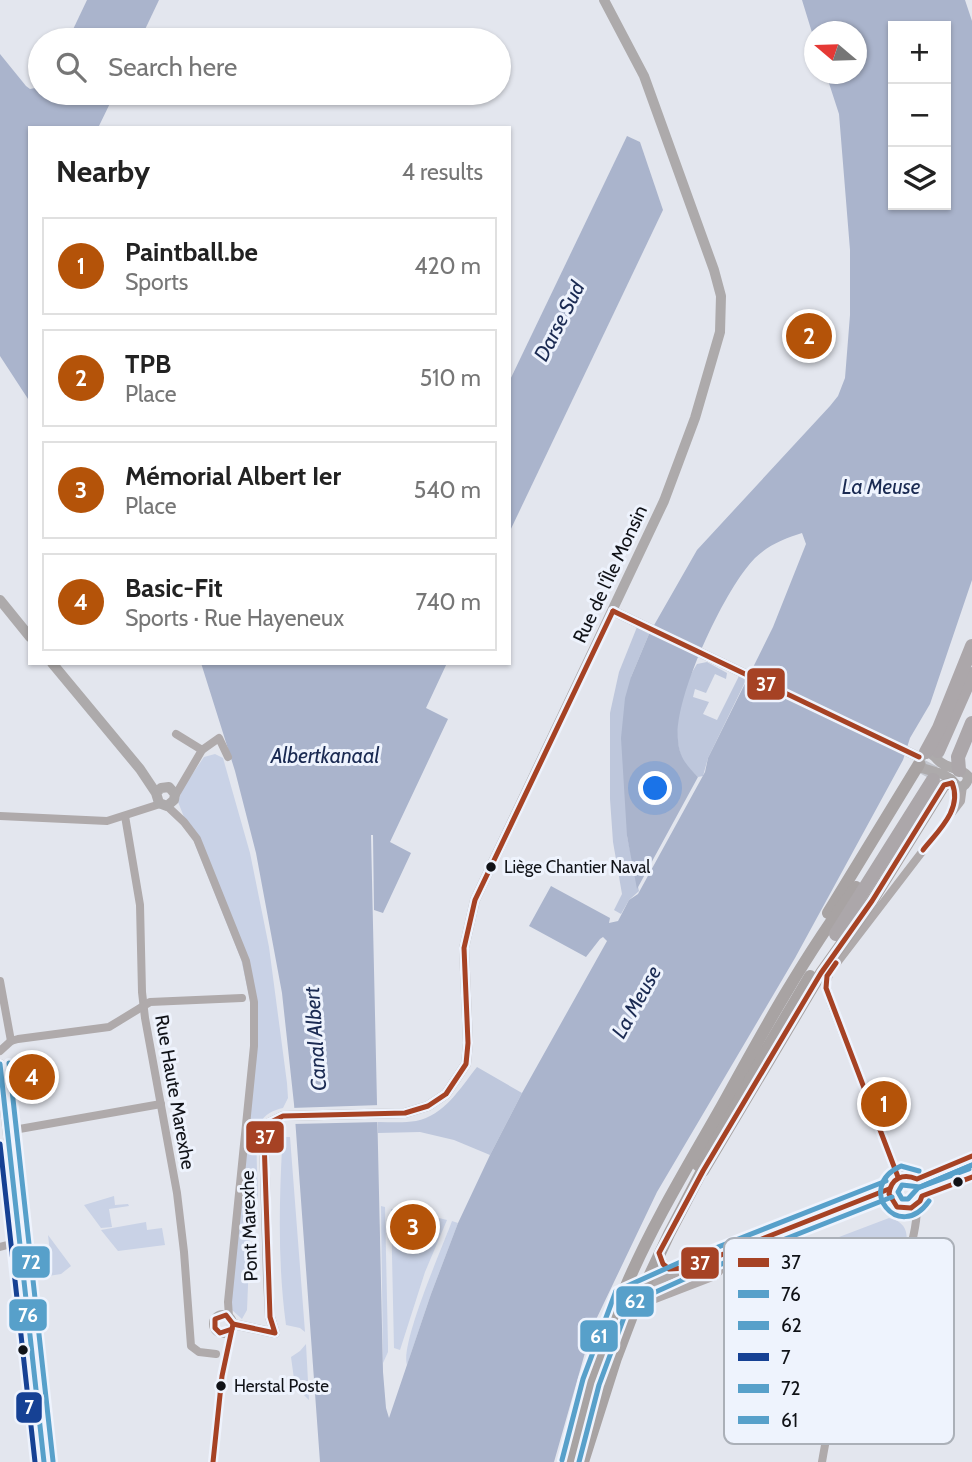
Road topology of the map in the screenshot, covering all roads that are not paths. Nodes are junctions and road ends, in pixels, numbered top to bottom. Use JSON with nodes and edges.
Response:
{"nodes":[{"id":1,"x":604,"y":0,"type":"edge"},
{"id":2,"x":0,"y":600,"type":"edge"},
{"id":3,"x":613,"y":611,"type":"junction"},
{"id":4,"x":28,"y":635,"type":"edge"},
{"id":5,"x":972,"y":646,"type":"edge"},
{"id":6,"x":54,"y":665,"type":"edge"},
{"id":7,"x":972,"y":674,"type":"edge"},
{"id":8,"x":972,"y":699,"type":"edge"},
{"id":9,"x":972,"y":723,"type":"edge"},
{"id":10,"x":176,"y":734,"type":"dead end"},
{"id":11,"x":202,"y":750,"type":"junction"},
{"id":12,"x":228,"y":757,"type":"dead end"},
{"id":13,"x":929,"y":762,"type":"junction"},
{"id":14,"x":962,"y":778,"type":"edge"},
{"id":15,"x":173,"y":792,"type":"junction"},
{"id":16,"x":160,"y":800,"type":"junction"},
{"id":17,"x":0,"y":816,"type":"edge"},
{"id":18,"x":125,"y":816,"type":"junction"},
{"id":19,"x":856,"y":887,"type":"junction"},
{"id":20,"x":836,"y":934,"type":"joint"},
{"id":21,"x":0,"y":981,"type":"edge"},
{"id":22,"x":787,"y":994,"type":"junction"},
{"id":23,"x":243,"y":998,"type":"dead end"},
{"id":24,"x":143,"y":1005,"type":"junction"},
{"id":25,"x":10,"y":1041,"type":"junction"},
{"id":26,"x":0,"y":1051,"type":"edge"},
{"id":27,"x":0,"y":1064,"type":"edge"},
{"id":28,"x":750,"y":1075,"type":"junction"},
{"id":29,"x":160,"y":1104,"type":"junction"},
{"id":30,"x":383,"y":1114,"type":"joint"},
{"id":31,"x":8,"y":1131,"type":"junction"},
{"id":32,"x":972,"y":1156,"type":"edge"},
{"id":33,"x":703,"y":1171,"type":"junction"},
{"id":34,"x":898,"y":1177,"type":"junction"},
{"id":35,"x":972,"y":1177,"type":"edge"},
{"id":36,"x":917,"y":1179,"type":"junction"},
{"id":37,"x":889,"y":1189,"type":"junction"},
{"id":38,"x":922,"y":1196,"type":"junction"},
{"id":39,"x":917,"y":1205,"type":"junction"},
{"id":40,"x":764,"y":1238,"type":"edge"},
{"id":41,"x":912,"y":1238,"type":"edge"},
{"id":42,"x":19,"y":1242,"type":"junction"},
{"id":43,"x":0,"y":1247,"type":"edge"},
{"id":44,"x":659,"y":1253,"type":"junction"},
{"id":45,"x":724,"y":1254,"type":"edge"},
{"id":46,"x":724,"y":1266,"type":"edge"},
{"id":47,"x":688,"y":1268,"type":"junction"},
{"id":48,"x":640,"y":1280,"type":"junction"},
{"id":49,"x":634,"y":1297,"type":"junction"},
{"id":50,"x":270,"y":1317,"type":"junction"},
{"id":51,"x":231,"y":1323,"type":"junction"},
{"id":52,"x":245,"y":1325,"type":"junction"},
{"id":53,"x":216,"y":1354,"type":"dead end"},
{"id":54,"x":826,"y":1444,"type":"edge"},
{"id":55,"x":44,"y":1462,"type":"edge"},
{"id":56,"x":213,"y":1462,"type":"edge"},
{"id":57,"x":572,"y":1462,"type":"edge"},
{"id":58,"x":584,"y":1462,"type":"edge"},
{"id":59,"x":822,"y":1462,"type":"edge"}],
"edges":[{"from":1,"to":3,"type":"street","name":"Rue de l'Île Monsin"},
{"from":2,"to":4,"type":"street"},
{"from":3,"to":13,"type":"street"},
{"from":3,"to":30,"type":"street","name":"Rue de l'Île Monsin"},
{"from":5,"to":13,"type":"highway"},
{"from":6,"to":16,"type":"street"},
{"from":7,"to":13,"type":"highway"},
{"from":8,"to":13,"type":"highway"},
{"from":9,"to":14,"type":"highway"},
{"from":10,"to":11,"type":"street"},
{"from":11,"to":12,"type":"street"},
{"from":11,"to":15,"type":"street"},
{"from":13,"to":14,"type":"street"},
{"from":13,"to":19,"type":"highway"},
{"from":13,"to":20,"type":"highway"},
{"from":13,"to":22,"type":"main road"},
{"from":14,"to":33,"type":"main road"},
{"from":14,"to":34,"type":"street"},
{"from":15,"to":16,"type":"street"},
{"from":15,"to":16,"type":"street"},
{"from":16,"to":18,"type":"street"},
{"from":16,"to":51,"type":"street"},
{"from":17,"to":18,"type":"street"},
{"from":18,"to":24,"type":"street","name":"Rue Haute Marexhe"},
{"from":19,"to":22,"type":"main road"},
{"from":19,"to":48,"type":"main road"},
{"from":20,"to":28,"type":"main road"},
{"from":21,"to":25,"type":"street"},
{"from":22,"to":49,"type":"main road"},
{"from":23,"to":24,"type":"street"},
{"from":24,"to":25,"type":"street"},
{"from":24,"to":29,"type":"street","name":"Rue Haute Marexhe"},
{"from":25,"to":26,"type":"street"},
{"from":27,"to":31,"type":"street"},
{"from":28,"to":33,"type":"main road"},
{"from":28,"to":48,"type":"main road"},
{"from":29,"to":31,"type":"street"},
{"from":29,"to":53,"type":"street","name":"Rue Haute Marexhe"},
{"from":30,"to":50,"type":"street","name":"Pont Marexhe"},
{"from":31,"to":42,"type":"street"},
{"from":32,"to":36,"type":"street"},
{"from":33,"to":44,"type":"main road"},
{"from":34,"to":36,"type":"street"},
{"from":34,"to":37,"type":"street"},
{"from":35,"to":38,"type":"street"},
{"from":36,"to":38,"type":"street"},
{"from":37,"to":39,"type":"street"},
{"from":37,"to":40,"type":"street"},
{"from":38,"to":39,"type":"street"},
{"from":39,"to":41,"type":"street"},
{"from":42,"to":43,"type":"street"},
{"from":42,"to":55,"type":"street"},
{"from":44,"to":47,"type":"street"},
{"from":44,"to":48,"type":"main road"},
{"from":45,"to":47,"type":"street"},
{"from":46,"to":49,"type":"street"},
{"from":47,"to":48,"type":"street"},
{"from":48,"to":49,"type":"main road"},
{"from":49,"to":57,"type":"main road"},
{"from":49,"to":58,"type":"main road"},
{"from":50,"to":52,"type":"street"},
{"from":50,"to":52,"type":"street"},
{"from":51,"to":52,"type":"street"},
{"from":51,"to":56,"type":"street"},
{"from":54,"to":59,"type":"street"},
{"from":57,"to":58,"type":"main road"}]}
